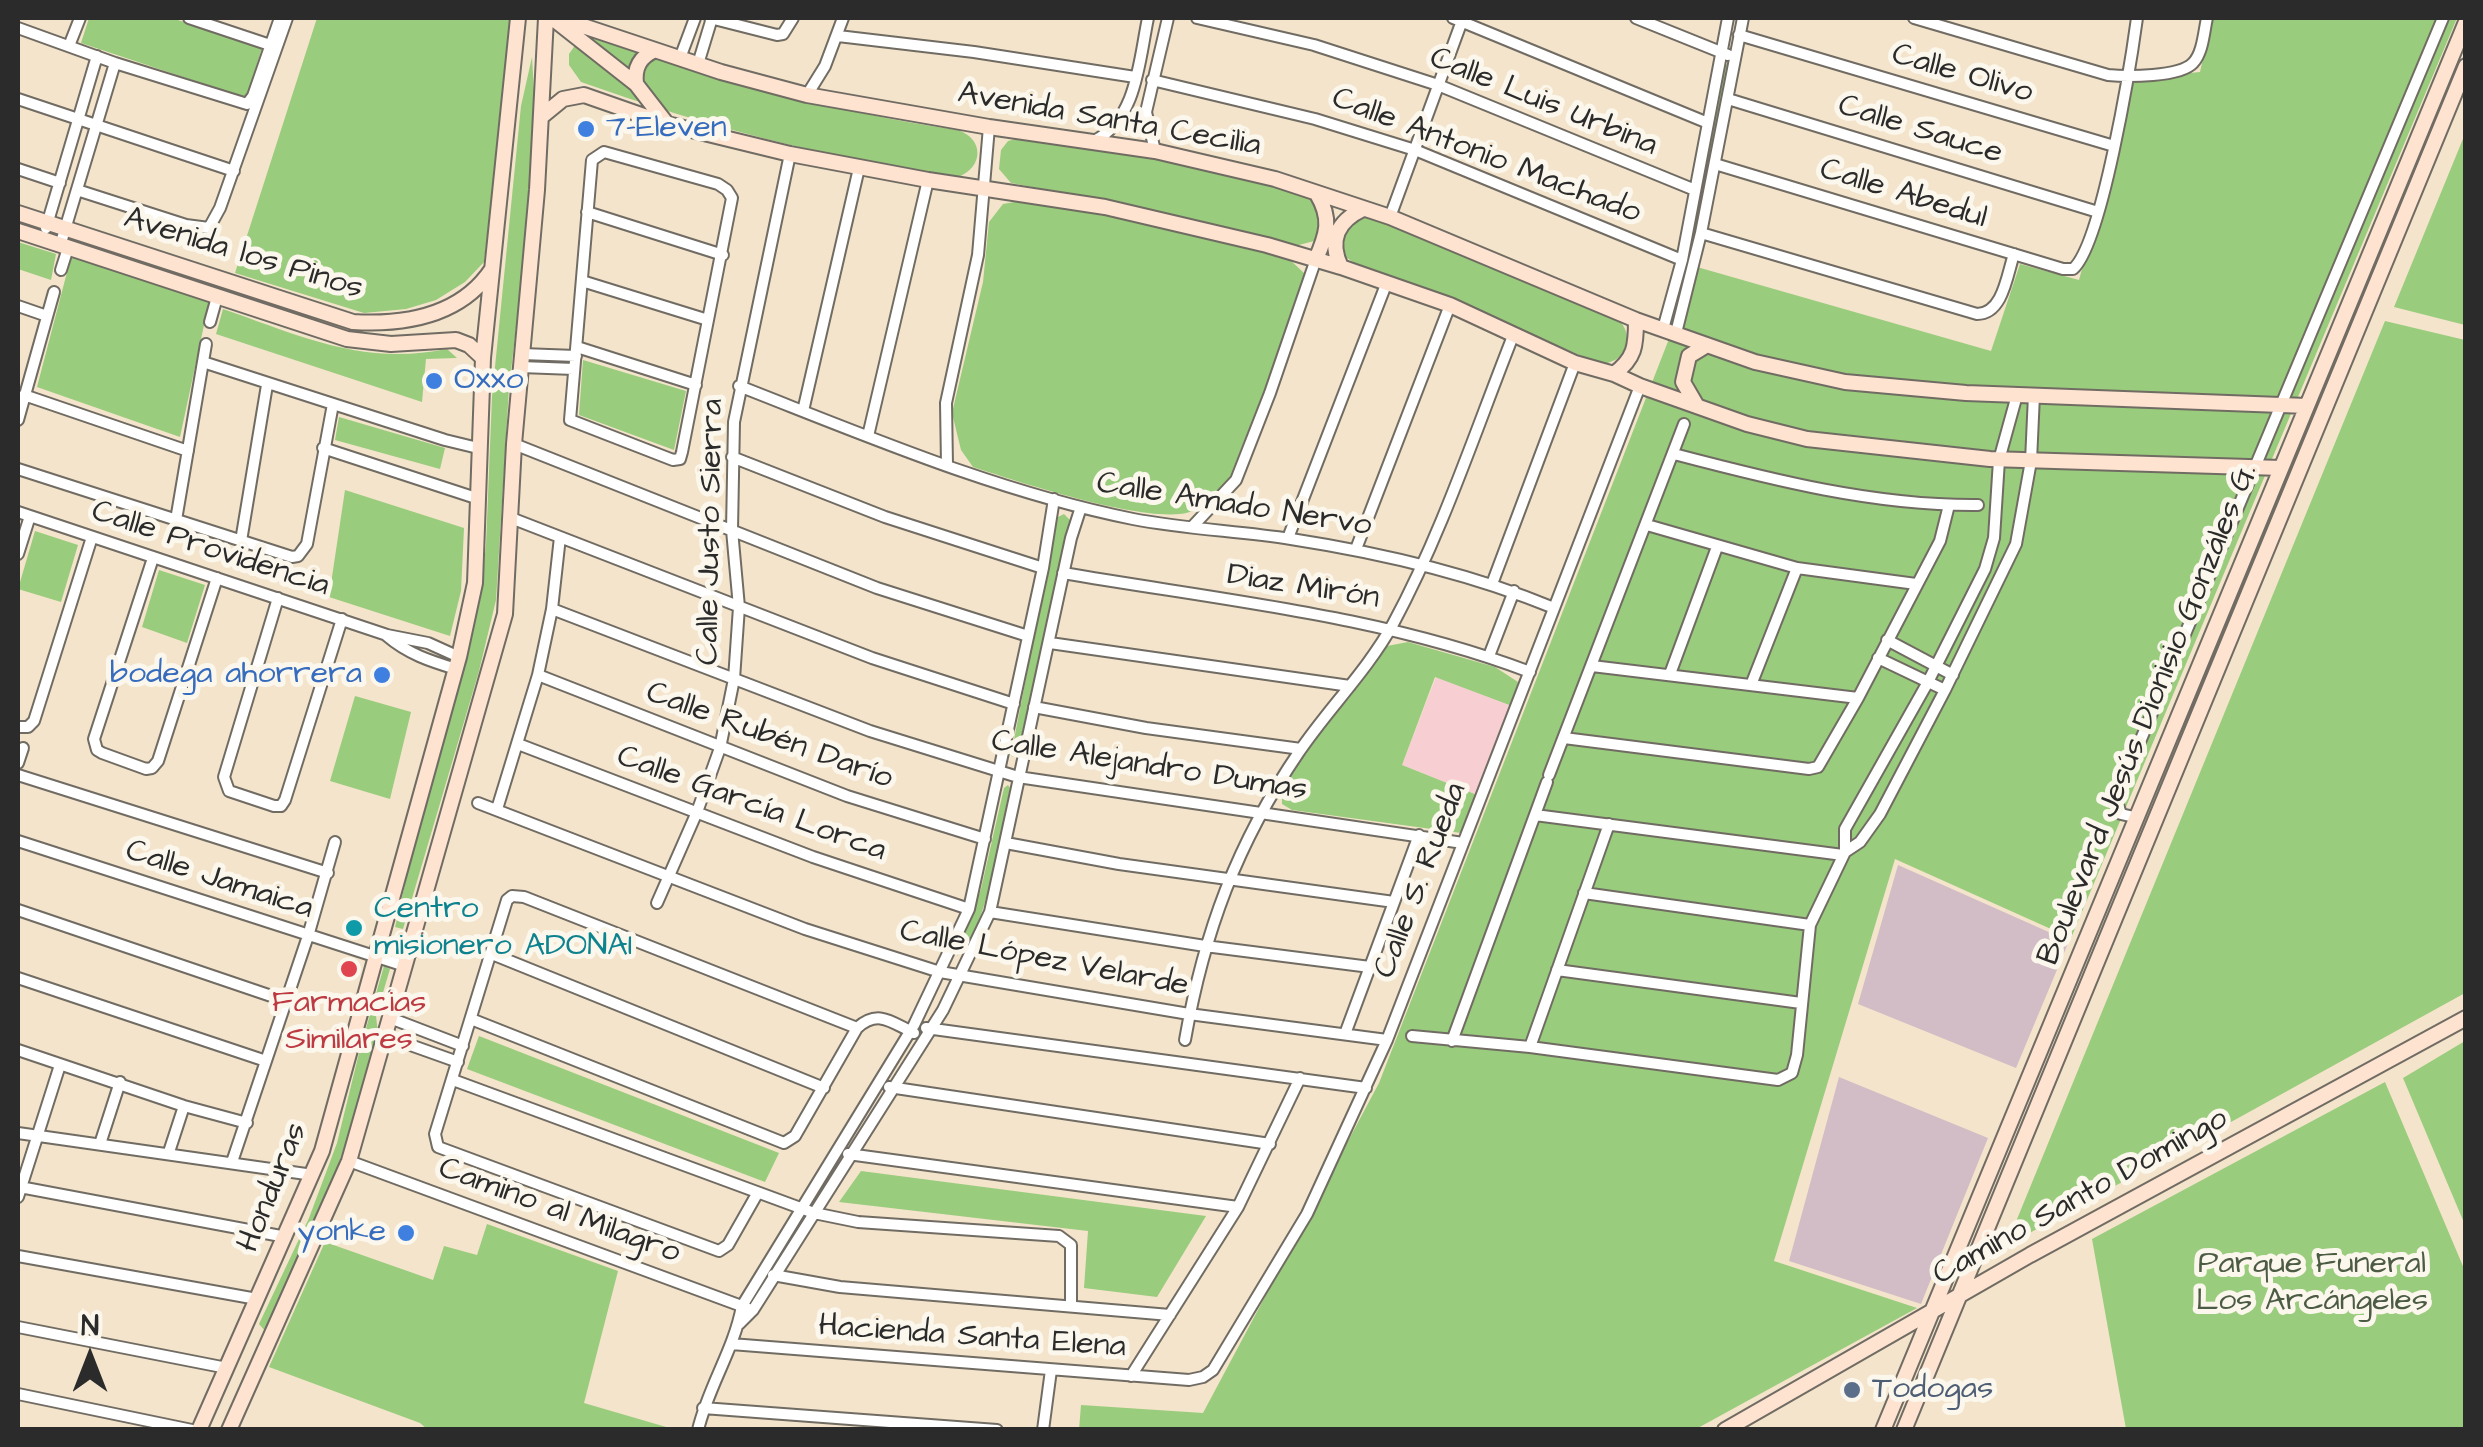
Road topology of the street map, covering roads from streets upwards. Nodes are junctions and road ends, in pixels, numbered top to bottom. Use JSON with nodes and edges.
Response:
{"nodes":[{"id":1,"x":80,"y":18,"type":"edge"},
{"id":2,"x":189,"y":18,"type":"edge"},
{"id":3,"x":283,"y":18,"type":"edge"},
{"id":4,"x":518,"y":18,"type":"edge"},
{"id":5,"x":549,"y":18,"type":"edge"},
{"id":6,"x":560,"y":18,"type":"edge"},
{"id":7,"x":694,"y":18,"type":"edge"},
{"id":8,"x":711,"y":18,"type":"edge"},
{"id":9,"x":794,"y":18,"type":"edge"},
{"id":10,"x":843,"y":18,"type":"edge"},
{"id":11,"x":1148,"y":18,"type":"edge"},
{"id":12,"x":1168,"y":18,"type":"edge"},
{"id":13,"x":1198,"y":18,"type":"edge"},
{"id":14,"x":1459,"y":18,"type":"edge"},
{"id":15,"x":1636,"y":18,"type":"edge"},
{"id":16,"x":1728,"y":18,"type":"edge"},
{"id":17,"x":1743,"y":18,"type":"edge"},
{"id":18,"x":1914,"y":18,"type":"edge"},
{"id":19,"x":2138,"y":18,"type":"edge"},
{"id":20,"x":2207,"y":18,"type":"edge"},
{"id":21,"x":2442,"y":18,"type":"edge"},
{"id":22,"x":2466,"y":22,"type":"edge"},
{"id":23,"x":18,"y":28,"type":"edge"},
{"id":24,"x":838,"y":36,"type":"junction"},
{"id":25,"x":1739,"y":36,"type":"junction"},
{"id":26,"x":270,"y":45,"type":"junction"},
{"id":27,"x":70,"y":46,"type":"junction"},
{"id":28,"x":656,"y":50,"type":"junction"},
{"id":29,"x":1721,"y":53,"type":"junction"},
{"id":30,"x":97,"y":56,"type":"junction"},
{"id":31,"x":1735,"y":57,"type":"junction"},
{"id":32,"x":680,"y":58,"type":"junction"},
{"id":33,"x":115,"y":63,"type":"junction"},
{"id":34,"x":698,"y":64,"type":"junction"},
{"id":35,"x":2466,"y":66,"type":"edge"},
{"id":36,"x":1135,"y":77,"type":"junction"},
{"id":37,"x":2128,"y":78,"type":"junction"},
{"id":38,"x":1152,"y":80,"type":"junction"},
{"id":39,"x":636,"y":84,"type":"junction"},
{"id":40,"x":1438,"y":85,"type":"junction"},
{"id":41,"x":806,"y":95,"type":"junction"},
{"id":42,"x":18,"y":99,"type":"edge"},
{"id":43,"x":1728,"y":99,"type":"junction"},
{"id":44,"x":542,"y":116,"type":"junction"},
{"id":45,"x":79,"y":119,"type":"junction"},
{"id":46,"x":1708,"y":123,"type":"junction"},
{"id":47,"x":667,"y":124,"type":"junction"},
{"id":48,"x":96,"y":125,"type":"junction"},
{"id":49,"x":990,"y":127,"type":"junction"},
{"id":50,"x":1094,"y":141,"type":"junction"},
{"id":51,"x":2114,"y":146,"type":"junction"},
{"id":52,"x":1415,"y":150,"type":"junction"},
{"id":53,"x":1156,"y":151,"type":"junction"},
{"id":54,"x":790,"y":154,"type":"junction"},
{"id":55,"x":1715,"y":164,"type":"junction"},
{"id":56,"x":859,"y":168,"type":"junction"},
{"id":57,"x":18,"y":169,"type":"edge"},
{"id":58,"x":234,"y":171,"type":"junction"},
{"id":59,"x":928,"y":180,"type":"junction"},
{"id":60,"x":60,"y":183,"type":"junction"},
{"id":61,"x":984,"y":188,"type":"junction"},
{"id":62,"x":77,"y":190,"type":"junction"},
{"id":63,"x":1695,"y":190,"type":"junction"},
{"id":64,"x":1317,"y":194,"type":"junction"},
{"id":65,"x":1364,"y":209,"type":"junction"},
{"id":66,"x":587,"y":212,"type":"junction"},
{"id":67,"x":2098,"y":212,"type":"junction"},
{"id":68,"x":18,"y":213,"type":"edge"},
{"id":69,"x":1390,"y":217,"type":"junction"},
{"id":70,"x":48,"y":222,"type":"junction"},
{"id":71,"x":66,"y":229,"type":"junction"},
{"id":72,"x":18,"y":231,"type":"edge"},
{"id":73,"x":1701,"y":232,"type":"junction"},
{"id":74,"x":41,"y":239,"type":"junction"},
{"id":75,"x":64,"y":247,"type":"junction"},
{"id":76,"x":2014,"y":254,"type":"junction"},
{"id":77,"x":723,"y":255,"type":"junction"},
{"id":78,"x":1316,"y":260,"type":"junction"},
{"id":79,"x":1688,"y":261,"type":"junction"},
{"id":80,"x":495,"y":264,"type":"junction"},
{"id":81,"x":1341,"y":267,"type":"junction"},
{"id":82,"x":61,"y":270,"type":"dead end"},
{"id":83,"x":582,"y":281,"type":"junction"},
{"id":84,"x":1387,"y":282,"type":"junction"},
{"id":85,"x":54,"y":292,"type":"dead end"},
{"id":86,"x":217,"y":297,"type":"junction"},
{"id":87,"x":18,"y":306,"type":"edge"},
{"id":88,"x":1450,"y":306,"type":"junction"},
{"id":89,"x":47,"y":316,"type":"junction"},
{"id":90,"x":708,"y":320,"type":"junction"},
{"id":91,"x":1636,"y":320,"type":"junction"},
{"id":92,"x":210,"y":322,"type":"dead end"},
{"id":93,"x":390,"y":324,"type":"junction"},
{"id":94,"x":1669,"y":331,"type":"junction"},
{"id":95,"x":1514,"y":336,"type":"junction"},
{"id":96,"x":206,"y":344,"type":"dead end"},
{"id":97,"x":391,"y":344,"type":"junction"},
{"id":98,"x":1707,"y":345,"type":"junction"},
{"id":99,"x":576,"y":351,"type":"junction"},
{"id":100,"x":483,"y":358,"type":"junction"},
{"id":101,"x":522,"y":360,"type":"junction"},
{"id":102,"x":203,"y":362,"type":"junction"},
{"id":103,"x":1576,"y":363,"type":"junction"},
{"id":104,"x":574,"y":369,"type":"junction"},
{"id":105,"x":1614,"y":374,"type":"junction"},
{"id":106,"x":696,"y":384,"type":"junction"},
{"id":107,"x":267,"y":385,"type":"junction"},
{"id":108,"x":739,"y":386,"type":"junction"},
{"id":109,"x":1640,"y":386,"type":"junction"},
{"id":110,"x":24,"y":395,"type":"junction"},
{"id":111,"x":2017,"y":395,"type":"junction"},
{"id":112,"x":2034,"y":396,"type":"junction"},
{"id":113,"x":333,"y":404,"type":"junction"},
{"id":114,"x":2282,"y":405,"type":"junction"},
{"id":115,"x":1696,"y":406,"type":"junction"},
{"id":116,"x":2307,"y":406,"type":"junction"},
{"id":117,"x":803,"y":411,"type":"junction"},
{"id":118,"x":18,"y":420,"type":"edge"},
{"id":119,"x":1684,"y":424,"type":"dead end"},
{"id":120,"x":868,"y":436,"type":"junction"},
{"id":121,"x":514,"y":444,"type":"junction"},
{"id":122,"x":323,"y":448,"type":"junction"},
{"id":123,"x":478,"y":448,"type":"junction"},
{"id":124,"x":188,"y":451,"type":"junction"},
{"id":125,"x":1674,"y":454,"type":"junction"},
{"id":126,"x":732,"y":457,"type":"junction"},
{"id":127,"x":1999,"y":460,"type":"junction"},
{"id":128,"x":2032,"y":460,"type":"junction"},
{"id":129,"x":947,"y":464,"type":"junction"},
{"id":130,"x":2256,"y":467,"type":"junction"},
{"id":131,"x":2281,"y":468,"type":"junction"},
{"id":132,"x":18,"y":469,"type":"edge"},
{"id":133,"x":1054,"y":499,"type":"junction"},
{"id":134,"x":478,"y":500,"type":"junction"},
{"id":135,"x":1948,"y":505,"type":"junction"},
{"id":136,"x":1978,"y":505,"type":"dead end"},
{"id":137,"x":1082,"y":507,"type":"junction"},
{"id":138,"x":18,"y":512,"type":"edge"},
{"id":139,"x":30,"y":516,"type":"junction"},
{"id":140,"x":511,"y":518,"type":"junction"},
{"id":141,"x":176,"y":520,"type":"junction"},
{"id":142,"x":1647,"y":525,"type":"junction"},
{"id":143,"x":1192,"y":527,"type":"junction"},
{"id":144,"x":732,"y":530,"type":"junction"},
{"id":145,"x":560,"y":537,"type":"junction"},
{"id":146,"x":92,"y":538,"type":"junction"},
{"id":147,"x":1288,"y":538,"type":"junction"},
{"id":148,"x":242,"y":541,"type":"junction"},
{"id":149,"x":1717,"y":547,"type":"junction"},
{"id":150,"x":1356,"y":549,"type":"junction"},
{"id":151,"x":18,"y":554,"type":"edge"},
{"id":152,"x":153,"y":558,"type":"junction"},
{"id":153,"x":1424,"y":564,"type":"junction"},
{"id":154,"x":1044,"y":568,"type":"junction"},
{"id":155,"x":1797,"y":568,"type":"junction"},
{"id":156,"x":1063,"y":574,"type":"junction"},
{"id":157,"x":217,"y":578,"type":"junction"},
{"id":158,"x":1492,"y":584,"type":"junction"},
{"id":159,"x":1916,"y":584,"type":"junction"},
{"id":160,"x":1514,"y":591,"type":"junction"},
{"id":161,"x":278,"y":598,"type":"junction"},
{"id":162,"x":739,"y":608,"type":"junction"},
{"id":163,"x":1554,"y":608,"type":"junction"},
{"id":164,"x":552,"y":609,"type":"junction"},
{"id":165,"x":342,"y":620,"type":"junction"},
{"id":166,"x":1391,"y":628,"type":"junction"},
{"id":167,"x":1028,"y":636,"type":"junction"},
{"id":168,"x":1887,"y":640,"type":"junction"},
{"id":169,"x":1050,"y":643,"type":"junction"},
{"id":170,"x":1489,"y":656,"type":"junction"},
{"id":171,"x":1878,"y":658,"type":"junction"},
{"id":172,"x":457,"y":663,"type":"junction"},
{"id":173,"x":1592,"y":666,"type":"junction"},
{"id":174,"x":1937,"y":666,"type":"junction"},
{"id":175,"x":1530,"y":672,"type":"junction"},
{"id":176,"x":1670,"y":674,"type":"junction"},
{"id":177,"x":1953,"y":675,"type":"junction"},
{"id":178,"x":538,"y":676,"type":"junction"},
{"id":179,"x":734,"y":680,"type":"junction"},
{"id":180,"x":1928,"y":682,"type":"junction"},
{"id":181,"x":1752,"y":685,"type":"junction"},
{"id":182,"x":1350,"y":686,"type":"junction"},
{"id":183,"x":1945,"y":690,"type":"junction"},
{"id":184,"x":1858,"y":698,"type":"junction"},
{"id":185,"x":1014,"y":704,"type":"junction"},
{"id":186,"x":1034,"y":707,"type":"junction"},
{"id":187,"x":23,"y":727,"type":"edge"},
{"id":188,"x":1564,"y":738,"type":"junction"},
{"id":189,"x":518,"y":744,"type":"junction"},
{"id":190,"x":23,"y":748,"type":"dead end"},
{"id":191,"x":720,"y":748,"type":"junction"},
{"id":192,"x":1300,"y":749,"type":"junction"},
{"id":193,"x":18,"y":764,"type":"edge"},
{"id":194,"x":1000,"y":772,"type":"junction"},
{"id":195,"x":18,"y":774,"type":"edge"},
{"id":196,"x":1018,"y":777,"type":"junction"},
{"id":197,"x":478,"y":802,"type":"dead end"},
{"id":198,"x":497,"y":809,"type":"junction"},
{"id":199,"x":697,"y":812,"type":"junction"},
{"id":200,"x":1260,"y":812,"type":"junction"},
{"id":201,"x":1534,"y":815,"type":"junction"},
{"id":202,"x":2134,"y":817,"type":"junction"},
{"id":203,"x":1609,"y":824,"type":"junction"},
{"id":204,"x":1419,"y":835,"type":"junction"},
{"id":205,"x":985,"y":840,"type":"junction"},
{"id":206,"x":18,"y":841,"type":"edge"},
{"id":207,"x":335,"y":842,"type":"dead end"},
{"id":208,"x":1464,"y":843,"type":"junction"},
{"id":209,"x":1006,"y":844,"type":"junction"},
{"id":210,"x":1844,"y":854,"type":"junction"},
{"id":211,"x":432,"y":871,"type":"junction"},
{"id":212,"x":328,"y":873,"type":"junction"},
{"id":213,"x":669,"y":876,"type":"junction"},
{"id":214,"x":1228,"y":879,"type":"junction"},
{"id":215,"x":1584,"y":893,"type":"junction"},
{"id":216,"x":1394,"y":902,"type":"junction"},
{"id":217,"x":657,"y":903,"type":"dead end"},
{"id":218,"x":969,"y":908,"type":"junction"},
{"id":219,"x":18,"y":910,"type":"edge"},
{"id":220,"x":990,"y":912,"type":"junction"},
{"id":221,"x":1810,"y":925,"type":"junction"},
{"id":222,"x":381,"y":935,"type":"junction"},
{"id":223,"x":308,"y":936,"type":"junction"},
{"id":224,"x":1205,"y":946,"type":"junction"},
{"id":225,"x":492,"y":954,"type":"junction"},
{"id":226,"x":375,"y":957,"type":"junction"},
{"id":227,"x":405,"y":966,"type":"junction"},
{"id":228,"x":1370,"y":967,"type":"junction"},
{"id":229,"x":1557,"y":970,"type":"junction"},
{"id":230,"x":940,"y":972,"type":"junction"},
{"id":231,"x":958,"y":977,"type":"junction"},
{"id":232,"x":18,"y":978,"type":"edge"},
{"id":233,"x":286,"y":1001,"type":"junction"},
{"id":234,"x":1801,"y":1003,"type":"junction"},
{"id":235,"x":1189,"y":1014,"type":"junction"},
{"id":236,"x":390,"y":1018,"type":"junction"},
{"id":237,"x":2466,"y":1018,"type":"edge"},
{"id":238,"x":471,"y":1019,"type":"junction"},
{"id":239,"x":858,"y":1028,"type":"junction"},
{"id":240,"x":912,"y":1028,"type":"junction"},
{"id":241,"x":926,"y":1033,"type":"junction"},
{"id":242,"x":1345,"y":1034,"type":"junction"},
{"id":243,"x":385,"y":1036,"type":"junction"},
{"id":244,"x":1412,"y":1036,"type":"dead end"},
{"id":245,"x":1185,"y":1040,"type":"dead end"},
{"id":246,"x":1387,"y":1040,"type":"junction"},
{"id":247,"x":1452,"y":1040,"type":"junction"},
{"id":248,"x":463,"y":1046,"type":"junction"},
{"id":249,"x":1530,"y":1047,"type":"junction"},
{"id":250,"x":18,"y":1050,"type":"edge"},
{"id":251,"x":266,"y":1061,"type":"junction"},
{"id":252,"x":458,"y":1062,"type":"junction"},
{"id":253,"x":60,"y":1065,"type":"junction"},
{"id":254,"x":1300,"y":1078,"type":"junction"},
{"id":255,"x":453,"y":1080,"type":"junction"},
{"id":256,"x":120,"y":1082,"type":"junction"},
{"id":257,"x":880,"y":1082,"type":"junction"},
{"id":258,"x":824,"y":1088,"type":"junction"},
{"id":259,"x":1366,"y":1088,"type":"junction"},
{"id":260,"x":892,"y":1089,"type":"junction"},
{"id":261,"x":184,"y":1106,"type":"junction"},
{"id":262,"x":247,"y":1123,"type":"junction"},
{"id":263,"x":18,"y":1134,"type":"edge"},
{"id":264,"x":35,"y":1136,"type":"junction"},
{"id":265,"x":100,"y":1144,"type":"junction"},
{"id":266,"x":1270,"y":1144,"type":"junction"},
{"id":267,"x":169,"y":1152,"type":"junction"},
{"id":268,"x":837,"y":1152,"type":"junction"},
{"id":269,"x":852,"y":1154,"type":"junction"},
{"id":270,"x":349,"y":1161,"type":"junction"},
{"id":271,"x":232,"y":1162,"type":"junction"},
{"id":272,"x":313,"y":1175,"type":"junction"},
{"id":273,"x":19,"y":1192,"type":"edge"},
{"id":274,"x":758,"y":1194,"type":"junction"},
{"id":275,"x":1238,"y":1208,"type":"junction"},
{"id":276,"x":807,"y":1212,"type":"junction"},
{"id":277,"x":286,"y":1237,"type":"junction"},
{"id":278,"x":18,"y":1256,"type":"edge"},
{"id":279,"x":763,"y":1272,"type":"junction"},
{"id":280,"x":775,"y":1276,"type":"junction"},
{"id":281,"x":1960,"y":1297,"type":"junction"},
{"id":282,"x":256,"y":1299,"type":"junction"},
{"id":283,"x":1070,"y":1306,"type":"junction"},
{"id":284,"x":747,"y":1308,"type":"junction"},
{"id":285,"x":1931,"y":1312,"type":"junction"},
{"id":286,"x":1170,"y":1315,"type":"junction"},
{"id":287,"x":18,"y":1327,"type":"edge"},
{"id":288,"x":246,"y":1328,"type":"junction"},
{"id":289,"x":1890,"y":1336,"type":"junction"},
{"id":290,"x":268,"y":1341,"type":"junction"},
{"id":291,"x":731,"y":1344,"type":"junction"},
{"id":292,"x":1912,"y":1360,"type":"junction"},
{"id":293,"x":227,"y":1368,"type":"junction"},
{"id":294,"x":1050,"y":1370,"type":"junction"},
{"id":295,"x":1208,"y":1374,"type":"joint"},
{"id":296,"x":1131,"y":1376,"type":"junction"},
{"id":297,"x":247,"y":1388,"type":"junction"},
{"id":298,"x":18,"y":1394,"type":"edge"},
{"id":299,"x":703,"y":1408,"type":"junction"},
{"id":300,"x":192,"y":1430,"type":"edge"},
{"id":301,"x":200,"y":1430,"type":"edge"},
{"id":302,"x":228,"y":1430,"type":"edge"},
{"id":303,"x":698,"y":1430,"type":"edge"},
{"id":304,"x":997,"y":1430,"type":"edge"},
{"id":305,"x":1043,"y":1430,"type":"edge"},
{"id":306,"x":1725,"y":1430,"type":"edge"},
{"id":307,"x":1883,"y":1430,"type":"edge"},
{"id":308,"x":1904,"y":1430,"type":"edge"}],
"edges":[{"from":1,"to":27,"type":"street"},
{"from":2,"to":26,"type":"street"},
{"from":3,"to":26,"type":"street"},
{"from":3,"to":58,"type":"street"},
{"from":4,"to":80,"type":"street","name":"Honduras"},
{"from":5,"to":39,"type":"street"},
{"from":5,"to":44,"type":"street"},
{"from":6,"to":28,"type":"street","name":"Avenida Santa Cecilia"},
{"from":7,"to":32,"type":"street"},
{"from":8,"to":9,"type":"street"},
{"from":8,"to":34,"type":"street"},
{"from":10,"to":24,"type":"street"},
{"from":11,"to":36,"type":"street"},
{"from":12,"to":38,"type":"street"},
{"from":13,"to":40,"type":"street","name":"Calle Luis Urbina"},
{"from":14,"to":40,"type":"street"},
{"from":14,"to":46,"type":"street"},
{"from":15,"to":29,"type":"street"},
{"from":16,"to":29,"type":"street"},
{"from":17,"to":25,"type":"street"},
{"from":18,"to":37,"type":"street"},
{"from":19,"to":37,"type":"street"},
{"from":20,"to":37,"type":"street"},
{"from":21,"to":114,"type":"street"},
{"from":22,"to":116,"type":"street","name":"Boulevard Jesús Dionisio Gonzáles G."},
{"from":23,"to":27,"type":"street"},
{"from":24,"to":36,"type":"street"},
{"from":24,"to":41,"type":"street"},
{"from":25,"to":31,"type":"street"},
{"from":25,"to":51,"type":"street","name":"Calle Olivo"},
{"from":26,"to":33,"type":"street"},
{"from":27,"to":30,"type":"street"},
{"from":28,"to":32,"type":"street","name":"Avenida Santa Cecilia"},
{"from":28,"to":39,"type":"street"},
{"from":29,"to":31,"type":"street"},
{"from":29,"to":46,"type":"street"},
{"from":30,"to":33,"type":"street"},
{"from":30,"to":45,"type":"street"},
{"from":31,"to":43,"type":"street"},
{"from":32,"to":34,"type":"street","name":"Avenida Santa Cecilia"},
{"from":33,"to":48,"type":"street"},
{"from":34,"to":41,"type":"street","name":"Avenida Santa Cecilia"},
{"from":35,"to":281,"type":"street","name":"Boulevard Jesús Dionisio Gonzáles G."},
{"from":36,"to":50,"type":"street"},
{"from":37,"to":51,"type":"street"},
{"from":38,"to":52,"type":"street","name":"Calle Antonio Machado"},
{"from":38,"to":53,"type":"street"},
{"from":39,"to":47,"type":"street"},
{"from":40,"to":52,"type":"street"},
{"from":40,"to":63,"type":"street","name":"Calle Luis Urbina"},
{"from":41,"to":49,"type":"street","name":"Avenida Santa Cecilia"},
{"from":42,"to":45,"type":"street"},
{"from":43,"to":55,"type":"street"},
{"from":43,"to":67,"type":"street","name":"Calle Sauce"},
{"from":44,"to":47,"type":"street"},
{"from":44,"to":101,"type":"street"},
{"from":45,"to":48,"type":"street"},
{"from":45,"to":60,"type":"street"},
{"from":46,"to":63,"type":"street"},
{"from":47,"to":54,"type":"street"},
{"from":48,"to":58,"type":"street"},
{"from":48,"to":62,"type":"street"},
{"from":49,"to":50,"type":"street","name":"Avenida Santa Cecilia"},
{"from":49,"to":61,"type":"street"},
{"from":50,"to":53,"type":"street","name":"Avenida Santa Cecilia"},
{"from":51,"to":67,"type":"street"},
{"from":52,"to":69,"type":"street"},
{"from":52,"to":79,"type":"street","name":"Calle Antonio Machado"},
{"from":53,"to":64,"type":"street","name":"Avenida Santa Cecilia"},
{"from":54,"to":56,"type":"street"},
{"from":54,"to":108,"type":"street","name":"Calle Justo Sierra"},
{"from":55,"to":73,"type":"street"},
{"from":55,"to":76,"type":"street","name":"Calle Abedul"},
{"from":56,"to":59,"type":"street"},
{"from":56,"to":117,"type":"street"},
{"from":57,"to":60,"type":"street"},
{"from":58,"to":62,"type":"street"},
{"from":59,"to":61,"type":"street"},
{"from":59,"to":120,"type":"street"},
{"from":60,"to":70,"type":"street"},
{"from":61,"to":78,"type":"street"},
{"from":61,"to":129,"type":"street"},
{"from":62,"to":71,"type":"street"},
{"from":63,"to":79,"type":"street"},
{"from":64,"to":65,"type":"street","name":"Avenida Santa Cecilia"},
{"from":64,"to":78,"type":"street"},
{"from":65,"to":69,"type":"street","name":"Avenida Santa Cecilia"},
{"from":65,"to":81,"type":"street"},
{"from":66,"to":77,"type":"street"},
{"from":66,"to":77,"type":"street"},
{"from":66,"to":83,"type":"street"},
{"from":67,"to":76,"type":"street","name":"Calle Abedul"},
{"from":68,"to":70,"type":"street","name":"Avenida los Pinos"},
{"from":69,"to":91,"type":"street","name":"Avenida Santa Cecilia"},
{"from":70,"to":71,"type":"street","name":"Avenida los Pinos"},
{"from":70,"to":74,"type":"street"},
{"from":71,"to":75,"type":"street"},
{"from":71,"to":93,"type":"street","name":"Avenida los Pinos"},
{"from":72,"to":74,"type":"street","name":"Avenida los Pinos"},
{"from":73,"to":76,"type":"street"},
{"from":73,"to":79,"type":"street"},
{"from":74,"to":75,"type":"street","name":"Avenida los Pinos"},
{"from":75,"to":82,"type":"street"},
{"from":75,"to":86,"type":"street","name":"Avenida los Pinos"},
{"from":77,"to":90,"type":"street"},
{"from":78,"to":81,"type":"street"},
{"from":78,"to":143,"type":"street"},
{"from":79,"to":94,"type":"street"},
{"from":80,"to":93,"type":"street","name":"Avenida los Pinos"},
{"from":80,"to":100,"type":"street","name":"Honduras"},
{"from":81,"to":84,"type":"street"},
{"from":83,"to":90,"type":"street"},
{"from":83,"to":99,"type":"street"},
{"from":84,"to":88,"type":"street"},
{"from":84,"to":147,"type":"street"},
{"from":85,"to":89,"type":"street"},
{"from":86,"to":92,"type":"street"},
{"from":86,"to":97,"type":"street","name":"Avenida los Pinos"},
{"from":87,"to":89,"type":"street"},
{"from":88,"to":95,"type":"street"},
{"from":88,"to":150,"type":"street"},
{"from":89,"to":110,"type":"street"},
{"from":90,"to":106,"type":"street"},
{"from":91,"to":94,"type":"street","name":"Avenida Santa Cecilia"},
{"from":91,"to":105,"type":"street"},
{"from":93,"to":97,"type":"street"},
{"from":94,"to":98,"type":"street","name":"Avenida Santa Cecilia"},
{"from":95,"to":103,"type":"street"},
{"from":95,"to":153,"type":"street"},
{"from":96,"to":102,"type":"street"},
{"from":97,"to":100,"type":"street","name":"Avenida los Pinos"},
{"from":98,"to":111,"type":"street","name":"Avenida Santa Cecilia"},
{"from":98,"to":115,"type":"street"},
{"from":99,"to":101,"type":"street"},
{"from":99,"to":104,"type":"street"},
{"from":99,"to":106,"type":"street"},
{"from":100,"to":123,"type":"street","name":"Honduras"},
{"from":101,"to":104,"type":"street"},
{"from":101,"to":121,"type":"street"},
{"from":102,"to":107,"type":"street"},
{"from":102,"to":124,"type":"street"},
{"from":103,"to":105,"type":"street"},
{"from":103,"to":158,"type":"street"},
{"from":104,"to":106,"type":"street"},
{"from":105,"to":109,"type":"street"},
{"from":107,"to":113,"type":"street"},
{"from":107,"to":148,"type":"street"},
{"from":108,"to":117,"type":"street","name":"Calle Amado Nervo"},
{"from":108,"to":126,"type":"street","name":"Calle Justo Sierra"},
{"from":109,"to":115,"type":"street"},
{"from":109,"to":163,"type":"street","name":"Calle S. Rueda"},
{"from":110,"to":118,"type":"street"},
{"from":110,"to":124,"type":"street"},
{"from":111,"to":112,"type":"street","name":"Avenida Santa Cecilia"},
{"from":111,"to":127,"type":"street"},
{"from":112,"to":114,"type":"street","name":"Avenida Santa Cecilia"},
{"from":112,"to":128,"type":"street"},
{"from":113,"to":122,"type":"street"},
{"from":113,"to":123,"type":"street"},
{"from":114,"to":116,"type":"street","name":"Avenida Santa Cecilia"},
{"from":114,"to":130,"type":"street"},
{"from":115,"to":127,"type":"street"},
{"from":116,"to":131,"type":"street","name":"Boulevard Jesús Dionisio Gonzáles G."},
{"from":117,"to":120,"type":"street","name":"Calle Amado Nervo"},
{"from":119,"to":125,"type":"street"},
{"from":120,"to":129,"type":"street","name":"Calle Amado Nervo"},
{"from":121,"to":140,"type":"street"},
{"from":121,"to":144,"type":"street"},
{"from":122,"to":134,"type":"street"},
{"from":122,"to":148,"type":"street"},
{"from":123,"to":134,"type":"street","name":"Honduras"},
{"from":124,"to":141,"type":"street"},
{"from":125,"to":135,"type":"street"},
{"from":125,"to":142,"type":"street"},
{"from":126,"to":144,"type":"street","name":"Calle Justo Sierra"},
{"from":126,"to":154,"type":"street"},
{"from":127,"to":128,"type":"street"},
{"from":127,"to":174,"type":"street"},
{"from":128,"to":130,"type":"street"},
{"from":128,"to":177,"type":"street"},
{"from":129,"to":133,"type":"street","name":"Calle Amado Nervo"},
{"from":130,"to":131,"type":"street"},
{"from":130,"to":202,"type":"street"},
{"from":131,"to":202,"type":"street","name":"Boulevard Jesús Dionisio Gonzáles G."},
{"from":132,"to":141,"type":"street"},
{"from":133,"to":137,"type":"street","name":"Calle Amado Nervo"},
{"from":133,"to":154,"type":"street"},
{"from":134,"to":172,"type":"street","name":"Honduras"},
{"from":135,"to":136,"type":"street"},
{"from":135,"to":159,"type":"street"},
{"from":137,"to":143,"type":"street","name":"Calle Amado Nervo"},
{"from":137,"to":156,"type":"street"},
{"from":138,"to":139,"type":"street","name":"Calle Providencia"},
{"from":139,"to":146,"type":"street","name":"Calle Providencia"},
{"from":139,"to":151,"type":"street"},
{"from":140,"to":145,"type":"street"},
{"from":140,"to":211,"type":"street"},
{"from":141,"to":148,"type":"street"},
{"from":142,"to":149,"type":"street"},
{"from":142,"to":173,"type":"street"},
{"from":143,"to":147,"type":"street","name":"Calle Amado Nervo"},
{"from":144,"to":162,"type":"street","name":"Calle Justo Sierra"},
{"from":144,"to":167,"type":"street"},
{"from":145,"to":162,"type":"street"},
{"from":145,"to":164,"type":"street"},
{"from":146,"to":152,"type":"street","name":"Calle Providencia"},
{"from":146,"to":187,"type":"street"},
{"from":147,"to":150,"type":"street","name":"Calle Amado Nervo"},
{"from":149,"to":155,"type":"street"},
{"from":149,"to":176,"type":"street"},
{"from":150,"to":153,"type":"street","name":"Calle Amado Nervo"},
{"from":152,"to":157,"type":"street","name":"Calle Providencia"},
{"from":152,"to":157,"type":"street"},
{"from":153,"to":158,"type":"street","name":"Calle Amado Nervo"},
{"from":153,"to":166,"type":"street"},
{"from":154,"to":167,"type":"street"},
{"from":155,"to":159,"type":"street"},
{"from":155,"to":181,"type":"street"},
{"from":156,"to":166,"type":"street","name":"Diaz Mirón"},
{"from":156,"to":169,"type":"street"},
{"from":157,"to":161,"type":"street","name":"Calle Providencia"},
{"from":158,"to":160,"type":"street","name":"Calle Amado Nervo"},
{"from":159,"to":168,"type":"street"},
{"from":160,"to":163,"type":"street","name":"Calle Amado Nervo"},
{"from":160,"to":170,"type":"street"},
{"from":161,"to":165,"type":"street","name":"Calle Providencia"},
{"from":161,"to":165,"type":"street"},
{"from":162,"to":179,"type":"street","name":"Calle Justo Sierra"},
{"from":162,"to":185,"type":"street"},
{"from":163,"to":175,"type":"street","name":"Calle S. Rueda"},
{"from":164,"to":178,"type":"street"},
{"from":164,"to":179,"type":"street","name":"Calle Alejandro Dumas"},
{"from":165,"to":172,"type":"street","name":"Calle Providencia"},
{"from":166,"to":170,"type":"street","name":"Diaz Mirón"},
{"from":166,"to":182,"type":"street"},
{"from":167,"to":185,"type":"street"},
{"from":168,"to":171,"type":"street"},
{"from":168,"to":174,"type":"street"},
{"from":169,"to":182,"type":"street"},
{"from":169,"to":186,"type":"street"},
{"from":170,"to":175,"type":"street","name":"Diaz Mirón"},
{"from":171,"to":180,"type":"street"},
{"from":171,"to":184,"type":"street"},
{"from":172,"to":222,"type":"street","name":"Honduras"},
{"from":173,"to":176,"type":"street"},
{"from":173,"to":188,"type":"street"},
{"from":174,"to":177,"type":"street"},
{"from":174,"to":180,"type":"street"},
{"from":175,"to":208,"type":"street","name":"Calle S. Rueda"},
{"from":176,"to":181,"type":"street"},
{"from":177,"to":183,"type":"street"},
{"from":178,"to":189,"type":"street"},
{"from":178,"to":191,"type":"street","name":"Calle Rubén Darío"},
{"from":179,"to":191,"type":"street","name":"Calle Justo Sierra"},
{"from":179,"to":194,"type":"street","name":"Calle Alejandro Dumas"},
{"from":180,"to":183,"type":"street"},
{"from":180,"to":210,"type":"street"},
{"from":181,"to":184,"type":"street"},
{"from":182,"to":192,"type":"street"},
{"from":183,"to":210,"type":"street"},
{"from":184,"to":188,"type":"street"},
{"from":185,"to":194,"type":"street"},
{"from":186,"to":192,"type":"street"},
{"from":186,"to":196,"type":"street"},
{"from":188,"to":201,"type":"street"},
{"from":189,"to":198,"type":"street"},
{"from":189,"to":199,"type":"street","name":"Calle García Lorca"},
{"from":190,"to":193,"type":"street"},
{"from":191,"to":199,"type":"street","name":"Calle Justo Sierra"},
{"from":191,"to":205,"type":"street","name":"Calle Rubén Darío"},
{"from":192,"to":200,"type":"street"},
{"from":194,"to":196,"type":"street","name":"Calle Alejandro Dumas"},
{"from":194,"to":205,"type":"street"},
{"from":195,"to":212,"type":"street"},
{"from":196,"to":200,"type":"street","name":"Calle Alejandro Dumas"},
{"from":196,"to":209,"type":"street"},
{"from":197,"to":198,"type":"street","name":"Calle López Velarde"},
{"from":198,"to":213,"type":"street","name":"Calle López Velarde"},
{"from":199,"to":213,"type":"street","name":"Calle Justo Sierra"},
{"from":199,"to":218,"type":"street","name":"Calle García Lorca"},
{"from":200,"to":204,"type":"street","name":"Calle Alejandro Dumas"},
{"from":200,"to":214,"type":"street"},
{"from":201,"to":203,"type":"street"},
{"from":201,"to":247,"type":"street"},
{"from":202,"to":285,"type":"street","name":"Boulevard Jesús Dionisio Gonzáles G."},
{"from":203,"to":210,"type":"street"},
{"from":203,"to":215,"type":"street"},
{"from":204,"to":208,"type":"street","name":"Calle Alejandro Dumas"},
{"from":204,"to":216,"type":"street"},
{"from":205,"to":218,"type":"street"},
{"from":206,"to":223,"type":"street","name":"Calle Jamaica"},
{"from":207,"to":212,"type":"street"},
{"from":208,"to":246,"type":"street","name":"Calle S. Rueda"},
{"from":209,"to":214,"type":"street"},
{"from":209,"to":220,"type":"street"},
{"from":210,"to":221,"type":"street"},
{"from":211,"to":222,"type":"street"},
{"from":211,"to":227,"type":"street","name":"Honduras"},
{"from":212,"to":223,"type":"street"},
{"from":213,"to":217,"type":"street","name":"Calle Justo Sierra"},
{"from":213,"to":230,"type":"street","name":"Calle López Velarde"},
{"from":214,"to":216,"type":"street"},
{"from":214,"to":224,"type":"street"},
{"from":215,"to":221,"type":"street"},
{"from":215,"to":229,"type":"street"},
{"from":216,"to":228,"type":"street"},
{"from":218,"to":230,"type":"street"},
{"from":219,"to":233,"type":"street"},
{"from":220,"to":224,"type":"street"},
{"from":220,"to":231,"type":"street"},
{"from":221,"to":234,"type":"street"},
{"from":222,"to":226,"type":"street","name":"Honduras"},
{"from":223,"to":226,"type":"street","name":"Calle Jamaica"},
{"from":223,"to":233,"type":"street"},
{"from":224,"to":228,"type":"street"},
{"from":224,"to":235,"type":"street"},
{"from":225,"to":238,"type":"street"},
{"from":225,"to":239,"type":"street"},
{"from":225,"to":258,"type":"street"},
{"from":226,"to":227,"type":"street","name":"Calle Jamaica"},
{"from":226,"to":272,"type":"street","name":"Honduras"},
{"from":227,"to":236,"type":"street","name":"Honduras"},
{"from":228,"to":242,"type":"street"},
{"from":229,"to":234,"type":"street"},
{"from":229,"to":249,"type":"street"},
{"from":230,"to":231,"type":"street","name":"Calle López Velarde"},
{"from":230,"to":240,"type":"street"},
{"from":231,"to":235,"type":"street","name":"Calle López Velarde"},
{"from":231,"to":241,"type":"street"},
{"from":232,"to":251,"type":"street"},
{"from":233,"to":251,"type":"street"},
{"from":234,"to":249,"type":"street"},
{"from":235,"to":242,"type":"street","name":"Calle López Velarde"},
{"from":235,"to":245,"type":"street"},
{"from":236,"to":243,"type":"street","name":"Honduras"},
{"from":236,"to":248,"type":"street"},
{"from":237,"to":281,"type":"street","name":"Camino Santo Domingo"},
{"from":238,"to":248,"type":"street"},
{"from":238,"to":258,"type":"street"},
{"from":239,"to":240,"type":"street"},
{"from":239,"to":258,"type":"street"},
{"from":240,"to":241,"type":"street"},
{"from":240,"to":257,"type":"street"},
{"from":241,"to":254,"type":"street"},
{"from":241,"to":260,"type":"street"},
{"from":242,"to":246,"type":"street","name":"Calle López Velarde"},
{"from":243,"to":252,"type":"street"},
{"from":243,"to":270,"type":"street","name":"Honduras"},
{"from":244,"to":247,"type":"street"},
{"from":246,"to":259,"type":"street","name":"Calle S. Rueda"},
{"from":247,"to":249,"type":"street"},
{"from":248,"to":252,"type":"street"},
{"from":250,"to":253,"type":"street"},
{"from":251,"to":262,"type":"street"},
{"from":252,"to":255,"type":"street"},
{"from":253,"to":256,"type":"street"},
{"from":253,"to":264,"type":"street"},
{"from":254,"to":259,"type":"street"},
{"from":254,"to":266,"type":"street"},
{"from":255,"to":274,"type":"street"},
{"from":255,"to":274,"type":"street"},
{"from":256,"to":261,"type":"street"},
{"from":256,"to":265,"type":"street"},
{"from":257,"to":260,"type":"street"},
{"from":257,"to":268,"type":"street"},
{"from":259,"to":295,"type":"street","name":"Calle S. Rueda"},
{"from":260,"to":266,"type":"street"},
{"from":260,"to":269,"type":"street"},
{"from":261,"to":262,"type":"street"},
{"from":261,"to":267,"type":"street"},
{"from":262,"to":271,"type":"street"},
{"from":263,"to":264,"type":"street"},
{"from":264,"to":265,"type":"street"},
{"from":264,"to":273,"type":"street"},
{"from":265,"to":267,"type":"street"},
{"from":266,"to":275,"type":"street"},
{"from":267,"to":271,"type":"street"},
{"from":268,"to":269,"type":"street"},
{"from":268,"to":276,"type":"street"},
{"from":269,"to":275,"type":"street"},
{"from":269,"to":276,"type":"street"},
{"from":270,"to":284,"type":"street","name":"Camino al Milagro"},
{"from":270,"to":290,"type":"street","name":"Honduras"},
{"from":271,"to":272,"type":"street"},
{"from":272,"to":277,"type":"street","name":"Honduras"},
{"from":273,"to":277,"type":"street"},
{"from":274,"to":276,"type":"street"},
{"from":275,"to":286,"type":"street"},
{"from":276,"to":279,"type":"street"},
{"from":276,"to":280,"type":"street"},
{"from":276,"to":283,"type":"street"},
{"from":277,"to":282,"type":"street","name":"Honduras"},
{"from":278,"to":282,"type":"street"},
{"from":279,"to":280,"type":"street"},
{"from":279,"to":284,"type":"street"},
{"from":280,"to":283,"type":"street"},
{"from":280,"to":284,"type":"street"},
{"from":281,"to":285,"type":"street","name":"Camino Santo Domingo"},
{"from":281,"to":308,"type":"street","name":"Boulevard Jesús Dionisio Gonzáles G."},
{"from":282,"to":288,"type":"street","name":"Honduras"},
{"from":283,"to":286,"type":"street"},
{"from":284,"to":291,"type":"street"},
{"from":285,"to":289,"type":"street","name":"Camino Santo Domingo"},
{"from":285,"to":292,"type":"street","name":"Boulevard Jesús Dionisio Gonzáles G."},
{"from":286,"to":296,"type":"street"},
{"from":287,"to":293,"type":"street"},
{"from":288,"to":290,"type":"street"},
{"from":288,"to":293,"type":"street","name":"Honduras"},
{"from":289,"to":292,"type":"street"},
{"from":289,"to":306,"type":"street","name":"Camino Santo Domingo"},
{"from":290,"to":297,"type":"street","name":"Honduras"},
{"from":291,"to":294,"type":"street","name":"Hacienda Santa Elena"},
{"from":291,"to":299,"type":"street"},
{"from":292,"to":307,"type":"street","name":"Boulevard Jesús Dionisio Gonzáles G."},
{"from":293,"to":297,"type":"street"},
{"from":293,"to":301,"type":"street","name":"Honduras"},
{"from":294,"to":296,"type":"street","name":"Hacienda Santa Elena"},
{"from":294,"to":305,"type":"street"},
{"from":295,"to":296,"type":"street","name":"Hacienda Santa Elena"},
{"from":297,"to":302,"type":"street","name":"Honduras"},
{"from":298,"to":300,"type":"street"},
{"from":299,"to":303,"type":"street"},
{"from":299,"to":304,"type":"street"}]}
